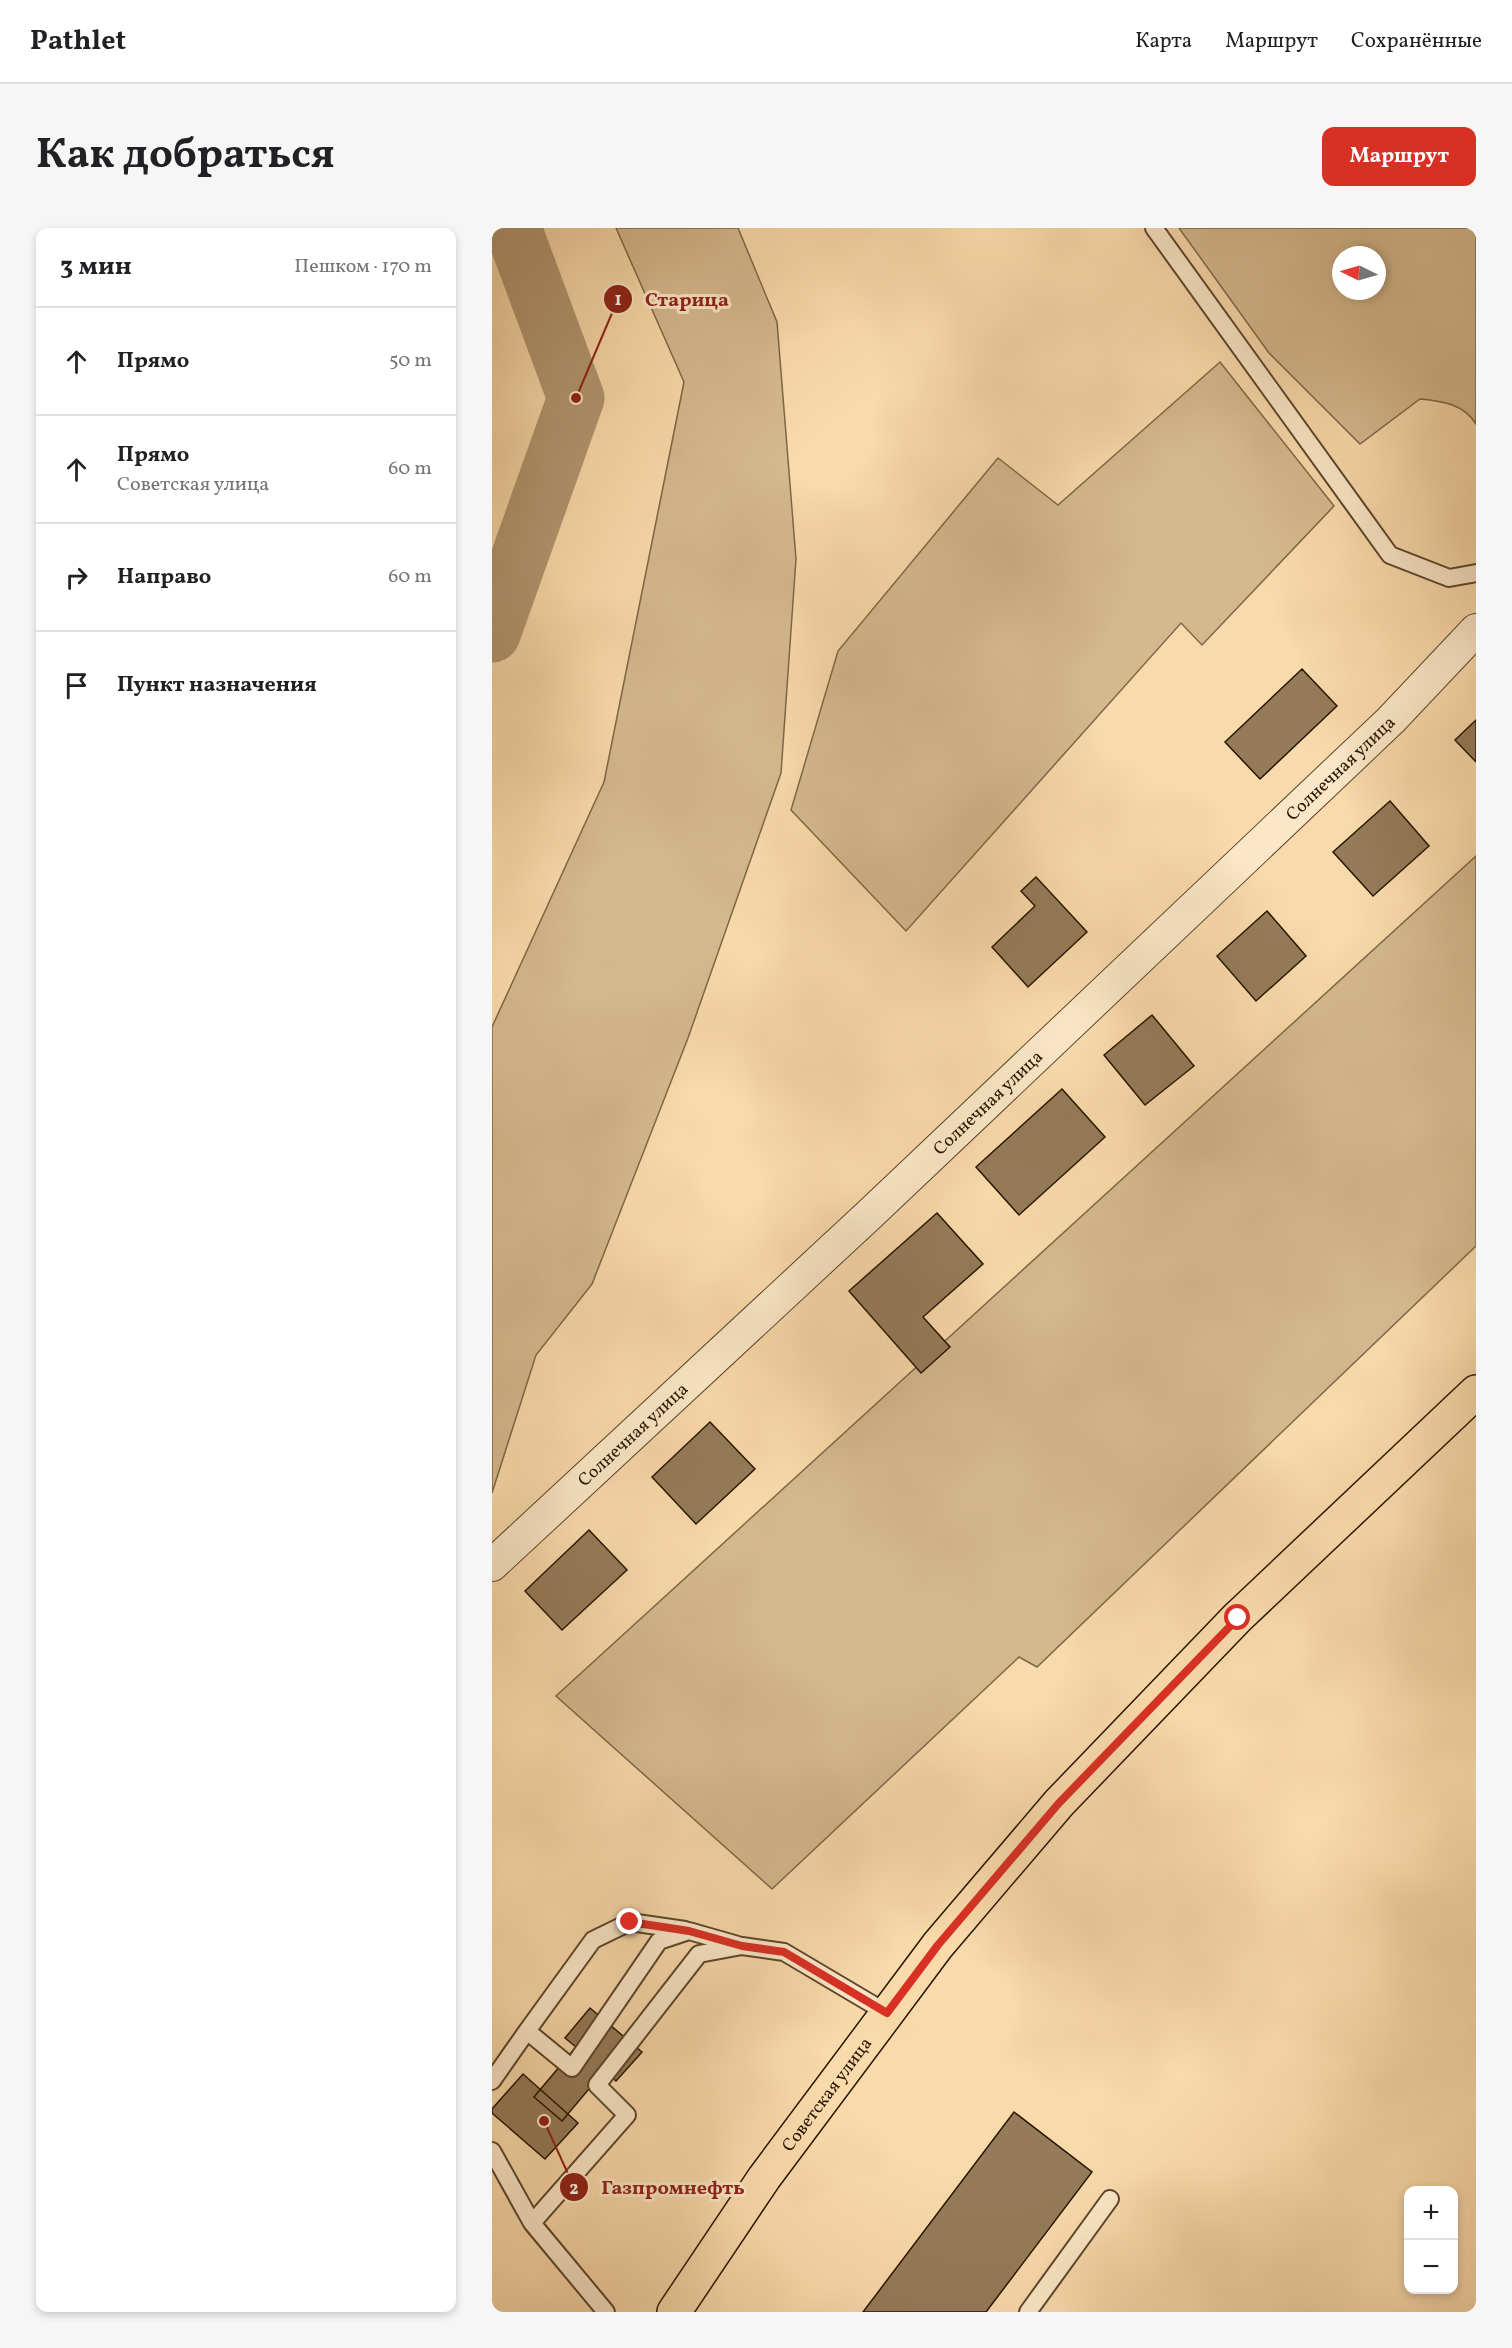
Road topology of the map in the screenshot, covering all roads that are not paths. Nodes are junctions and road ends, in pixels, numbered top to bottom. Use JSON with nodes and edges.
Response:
{"nodes":[{"id":1,"x":1154,"y":228,"type":"edge"},
{"id":2,"x":1476,"y":573,"type":"edge"},
{"id":3,"x":1476,"y":630,"type":"edge"},
{"id":4,"x":1476,"y":1392,"type":"edge"},
{"id":5,"x":492,"y":1565,"type":"edge"},
{"id":6,"x":689,"y":1931,"type":"junction"},
{"id":7,"x":742,"y":1946,"type":"junction"},
{"id":8,"x":887,"y":2013,"type":"junction"},
{"id":9,"x":527,"y":2031,"type":"junction"},
{"id":10,"x":492,"y":2081,"type":"edge"},
{"id":11,"x":492,"y":2151,"type":"edge"},
{"id":12,"x":1110,"y":2199,"type":"dead end"},
{"id":13,"x":532,"y":2223,"type":"junction"},
{"id":14,"x":606,"y":2312,"type":"edge"},
{"id":15,"x":674,"y":2312,"type":"edge"},
{"id":16,"x":1028,"y":2312,"type":"edge"}],
"edges":[{"from":1,"to":2,"type":"lane"},
{"from":3,"to":5,"type":"street","name":"Солнечная улица"},
{"from":4,"to":8,"type":"main road","name":"Советская улица"},
{"from":6,"to":7,"type":"lane"},
{"from":6,"to":9,"type":"lane"},
{"from":6,"to":9,"type":"lane"},
{"from":7,"to":8,"type":"lane"},
{"from":7,"to":13,"type":"lane"},
{"from":8,"to":15,"type":"main road","name":"Советская улица"},
{"from":9,"to":10,"type":"lane"},
{"from":11,"to":13,"type":"lane"},
{"from":12,"to":16,"type":"lane"},
{"from":13,"to":14,"type":"lane"}]}
